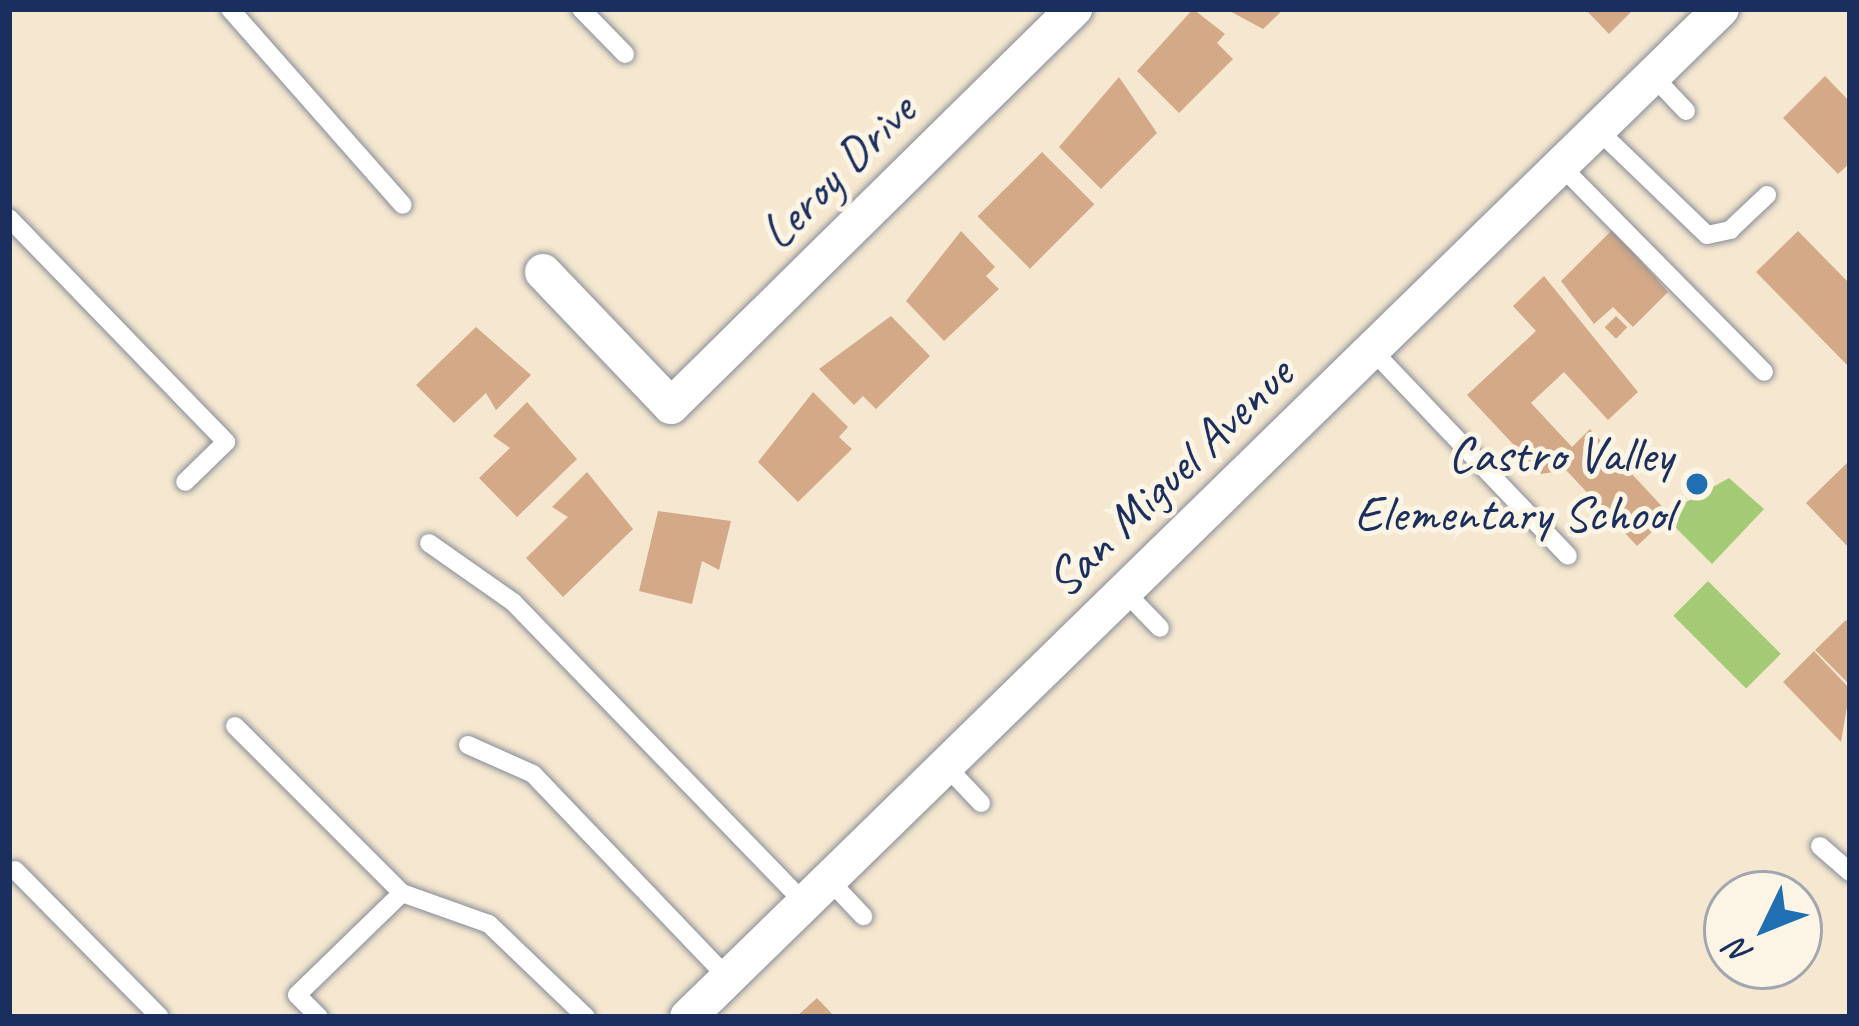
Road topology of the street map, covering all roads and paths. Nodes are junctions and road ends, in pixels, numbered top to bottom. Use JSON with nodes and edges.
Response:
{"nodes":[{"id":1,"x":230,"y":9,"type":"edge"},
{"id":2,"x":580,"y":9,"type":"edge"},
{"id":3,"x":1075,"y":9,"type":"edge"},
{"id":4,"x":1721,"y":9,"type":"edge"},
{"id":5,"x":625,"y":54,"type":"dead end"},
{"id":6,"x":1653,"y":76,"type":"junction"},
{"id":7,"x":1686,"y":111,"type":"dead end"},
{"id":8,"x":1598,"y":130,"type":"junction"},
{"id":9,"x":1561,"y":166,"type":"junction"},
{"id":10,"x":1767,"y":195,"type":"dead end"},
{"id":11,"x":404,"y":206,"type":"dead end"},
{"id":12,"x":9,"y":218,"type":"edge"},
{"id":13,"x":543,"y":272,"type":"dead end"},
{"id":14,"x":1372,"y":350,"type":"junction"},
{"id":15,"x":1764,"y":372,"type":"dead end"},
{"id":16,"x":185,"y":482,"type":"dead end"},
{"id":17,"x":429,"y":543,"type":"dead end"},
{"id":18,"x":1568,"y":556,"type":"dead end"},
{"id":19,"x":1124,"y":592,"type":"junction"},
{"id":20,"x":1160,"y":628,"type":"dead end"},
{"id":21,"x":235,"y":725,"type":"dead end"},
{"id":22,"x":468,"y":745,"type":"dead end"},
{"id":23,"x":946,"y":766,"type":"junction"},
{"id":24,"x":981,"y":803,"type":"dead end"},
{"id":25,"x":1820,"y":846,"type":"dead end"},
{"id":26,"x":15,"y":870,"type":"dead end"},
{"id":27,"x":1850,"y":872,"type":"edge"},
{"id":28,"x":817,"y":892,"type":"junction"},
{"id":29,"x":402,"y":893,"type":"junction"},
{"id":30,"x":863,"y":916,"type":"dead end"},
{"id":31,"x":728,"y":978,"type":"junction"},
{"id":32,"x":160,"y":1017,"type":"edge"},
{"id":33,"x":319,"y":1017,"type":"edge"},
{"id":34,"x":586,"y":1017,"type":"edge"},
{"id":35,"x":688,"y":1017,"type":"edge"}],
"edges":[{"from":1,"to":11,"type":"lane"},
{"from":2,"to":5,"type":"lane"},
{"from":3,"to":13,"type":"street","name":"Leroy Drive"},
{"from":4,"to":6,"type":"street","name":"San Miguel Avenue"},
{"from":6,"to":7,"type":"lane"},
{"from":6,"to":8,"type":"street","name":"San Miguel Avenue"},
{"from":8,"to":9,"type":"street","name":"San Miguel Avenue"},
{"from":8,"to":10,"type":"lane"},
{"from":9,"to":14,"type":"street","name":"San Miguel Avenue"},
{"from":9,"to":15,"type":"lane"},
{"from":12,"to":16,"type":"lane"},
{"from":14,"to":18,"type":"lane"},
{"from":14,"to":19,"type":"street","name":"San Miguel Avenue"},
{"from":17,"to":28,"type":"lane"},
{"from":19,"to":20,"type":"lane"},
{"from":19,"to":23,"type":"street","name":"San Miguel Avenue"},
{"from":21,"to":29,"type":"lane"},
{"from":22,"to":31,"type":"lane"},
{"from":23,"to":24,"type":"lane"},
{"from":23,"to":28,"type":"street","name":"San Miguel Avenue"},
{"from":25,"to":27,"type":"lane"},
{"from":26,"to":32,"type":"lane"},
{"from":28,"to":30,"type":"lane"},
{"from":28,"to":31,"type":"street","name":"San Miguel Avenue"},
{"from":29,"to":33,"type":"lane"},
{"from":29,"to":34,"type":"lane"},
{"from":31,"to":35,"type":"street","name":"San Miguel Avenue"}]}
